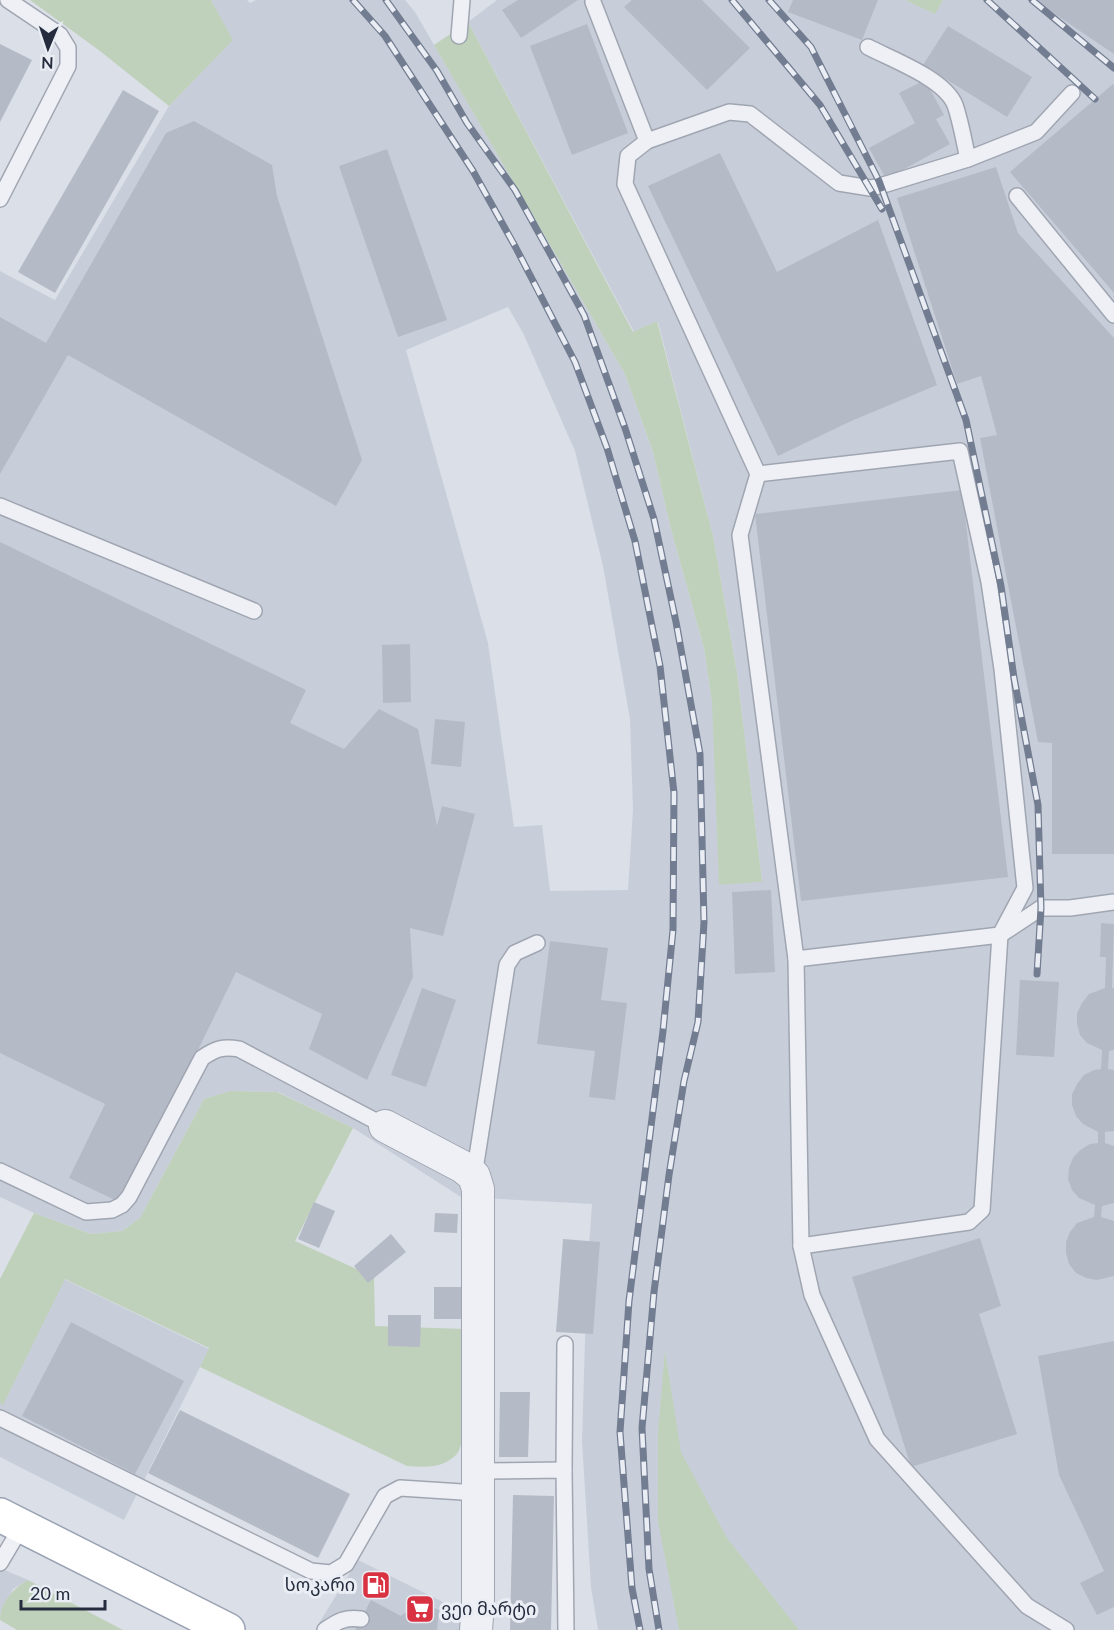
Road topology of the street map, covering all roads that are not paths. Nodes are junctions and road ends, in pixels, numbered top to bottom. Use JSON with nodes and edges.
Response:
{"nodes":[{"id":1,"x":8,"y":0,"type":"edge"},
{"id":2,"x":462,"y":0,"type":"edge"},
{"id":3,"x":592,"y":2,"type":"dead end"},
{"id":4,"x":459,"y":36,"type":"dead end"},
{"id":5,"x":868,"y":47,"type":"dead end"},
{"id":6,"x":1072,"y":93,"type":"dead end"},
{"id":7,"x":647,"y":141,"type":"junction"},
{"id":8,"x":968,"y":159,"type":"junction"},
{"id":9,"x":1017,"y":196,"type":"dead end"},
{"id":10,"x":0,"y":199,"type":"edge"},
{"id":11,"x":1114,"y":315,"type":"edge"},
{"id":12,"x":758,"y":474,"type":"junction"},
{"id":13,"x":0,"y":506,"type":"edge"},
{"id":14,"x":254,"y":611,"type":"dead end"},
{"id":15,"x":1114,"y":902,"type":"edge"},
{"id":16,"x":1000,"y":935,"type":"junction"},
{"id":17,"x":537,"y":943,"type":"dead end"},
{"id":18,"x":796,"y":960,"type":"junction"},
{"id":19,"x":386,"y":1126,"type":"joint"},
{"id":20,"x":0,"y":1171,"type":"edge"},
{"id":21,"x":474,"y":1176,"type":"junction"},
{"id":22,"x":801,"y":1246,"type":"junction"},
{"id":23,"x":565,"y":1344,"type":"dead end"},
{"id":24,"x":0,"y":1418,"type":"edge"},
{"id":25,"x":564,"y":1470,"type":"junction"},
{"id":26,"x":478,"y":1482,"type":"junction"},
{"id":27,"x":11,"y":1521,"type":"edge"},
{"id":28,"x":0,"y":1563,"type":"edge"},
{"id":29,"x":361,"y":1619,"type":"dead end"},
{"id":30,"x":228,"y":1630,"type":"edge"},
{"id":31,"x":325,"y":1630,"type":"edge"},
{"id":32,"x":476,"y":1630,"type":"edge"},
{"id":33,"x":566,"y":1630,"type":"edge"},
{"id":34,"x":1066,"y":1630,"type":"edge"}],
"edges":[{"from":1,"to":10,"type":"lane"},
{"from":2,"to":4,"type":"lane"},
{"from":3,"to":7,"type":"lane"},
{"from":5,"to":8,"type":"lane"},
{"from":6,"to":8,"type":"lane"},
{"from":7,"to":8,"type":"lane"},
{"from":7,"to":12,"type":"lane"},
{"from":9,"to":11,"type":"lane"},
{"from":12,"to":16,"type":"lane"},
{"from":12,"to":18,"type":"lane"},
{"from":13,"to":14,"type":"lane"},
{"from":15,"to":16,"type":"lane"},
{"from":16,"to":18,"type":"lane"},
{"from":16,"to":22,"type":"lane"},
{"from":17,"to":21,"type":"lane"},
{"from":18,"to":22,"type":"lane"},
{"from":19,"to":20,"type":"lane"},
{"from":19,"to":21,"type":"street"},
{"from":21,"to":26,"type":"street"},
{"from":22,"to":34,"type":"lane"},
{"from":23,"to":25,"type":"lane"},
{"from":24,"to":26,"type":"lane"},
{"from":25,"to":26,"type":"lane"},
{"from":25,"to":33,"type":"lane"},
{"from":26,"to":32,"type":"street"},
{"from":27,"to":28,"type":"lane"},
{"from":27,"to":30,"type":"main road"},
{"from":29,"to":31,"type":"lane"}]}
